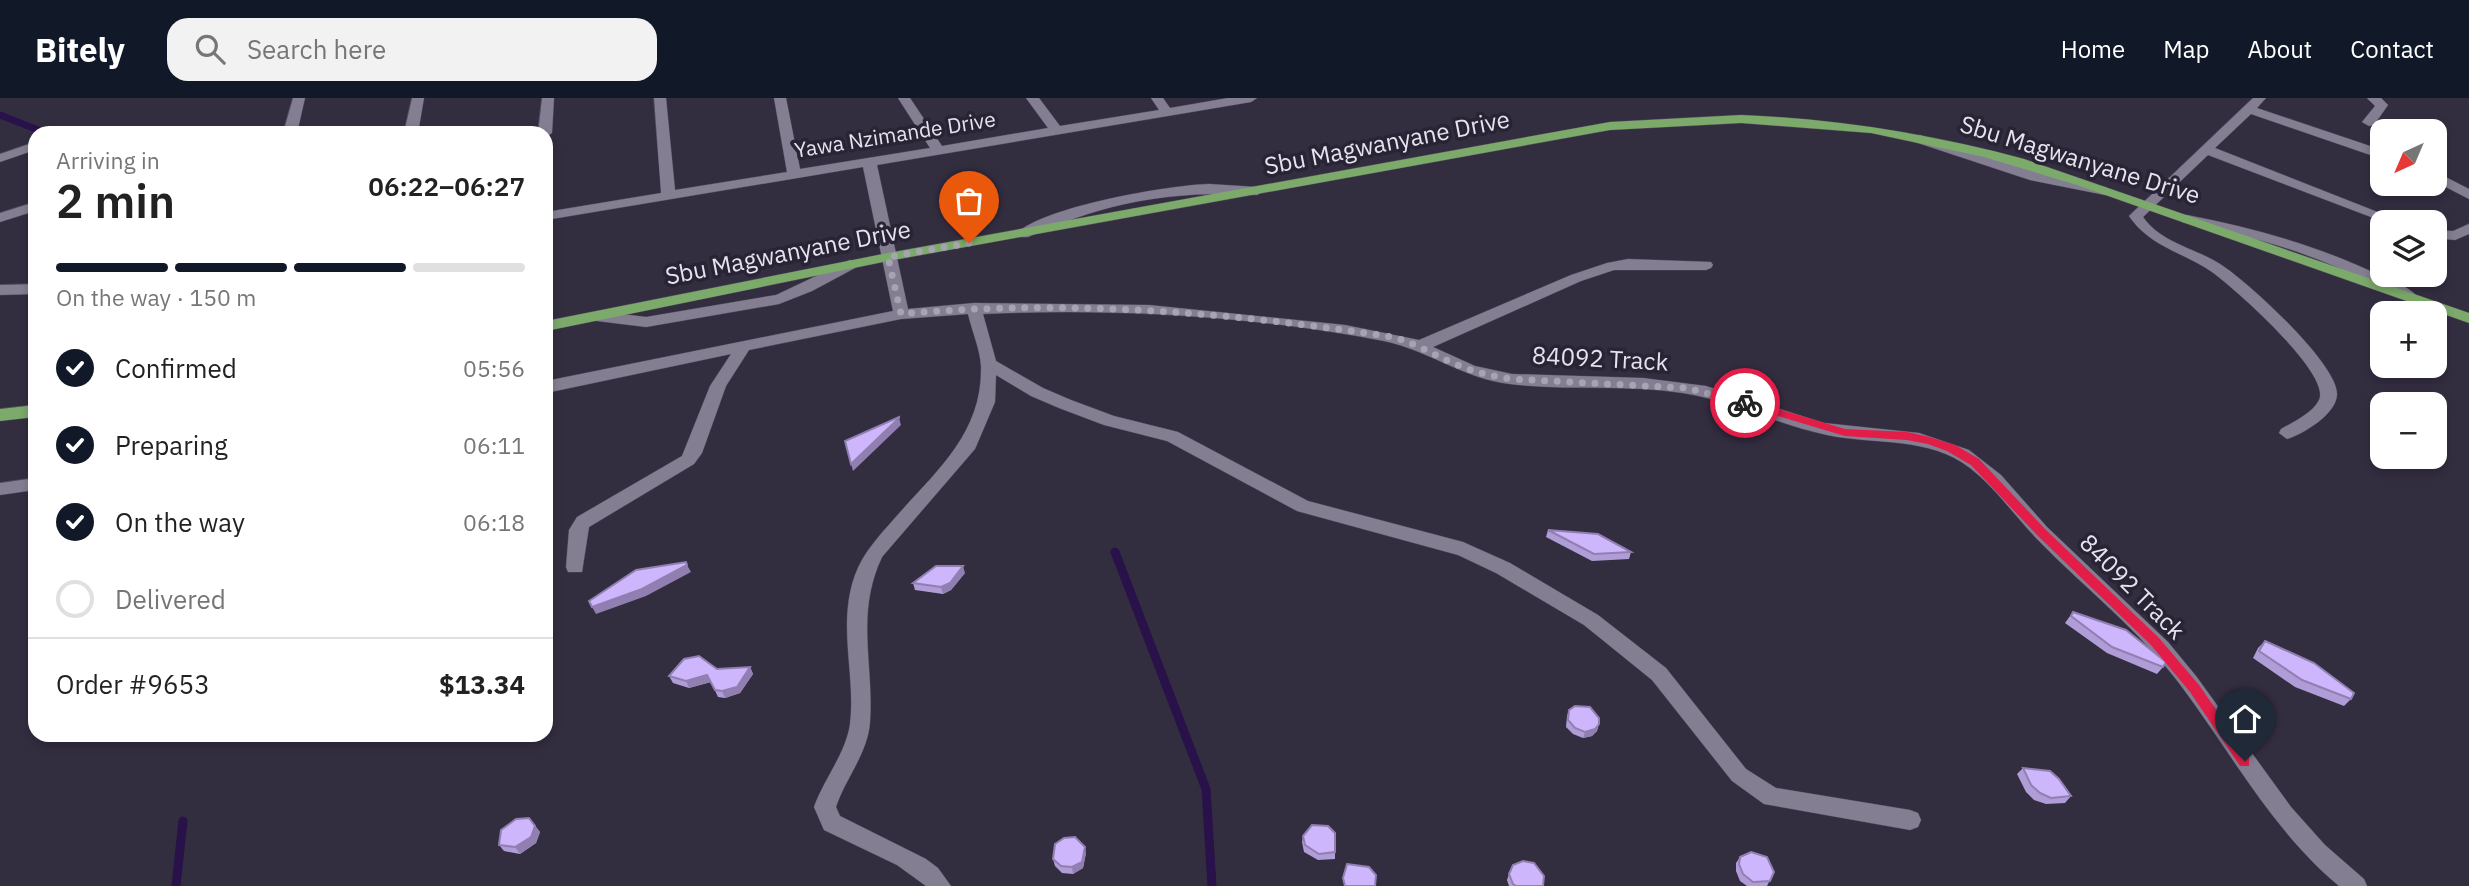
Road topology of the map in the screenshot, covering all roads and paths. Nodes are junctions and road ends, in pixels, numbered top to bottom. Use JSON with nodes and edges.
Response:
{"nodes":[{"id":1,"x":299,"y":98,"type":"edge"},
{"id":2,"x":418,"y":98,"type":"edge"},
{"id":3,"x":548,"y":98,"type":"edge"},
{"id":4,"x":660,"y":98,"type":"edge"},
{"id":5,"x":780,"y":98,"type":"edge"},
{"id":6,"x":904,"y":98,"type":"edge"},
{"id":7,"x":1032,"y":98,"type":"edge"},
{"id":8,"x":1157,"y":98,"type":"edge"},
{"id":9,"x":1251,"y":98,"type":"edge"},
{"id":10,"x":2260,"y":98,"type":"edge"},
{"id":11,"x":2373,"y":98,"type":"edge"},
{"id":12,"x":2249,"y":109,"type":"junction"},
{"id":13,"x":1167,"y":112,"type":"junction"},
{"id":14,"x":2369,"y":122,"type":"dead end"},
{"id":15,"x":292,"y":126,"type":"edge"},
{"id":16,"x":412,"y":126,"type":"edge"},
{"id":17,"x":546,"y":126,"type":"edge"},
{"id":18,"x":1056,"y":130,"type":"junction"},
{"id":19,"x":28,"y":148,"type":"edge"},
{"id":20,"x":938,"y":149,"type":"junction"},
{"id":21,"x":2207,"y":150,"type":"junction"},
{"id":22,"x":2370,"y":151,"type":"edge"},
{"id":23,"x":0,"y":158,"type":"edge"},
{"id":24,"x":869,"y":161,"type":"junction"},
{"id":25,"x":794,"y":172,"type":"junction"},
{"id":26,"x":2447,"y":182,"type":"edge"},
{"id":27,"x":668,"y":194,"type":"junction"},
{"id":28,"x":2469,"y":195,"type":"edge"},
{"id":29,"x":2146,"y":204,"type":"junction"},
{"id":30,"x":28,"y":208,"type":"edge"},
{"id":31,"x":2370,"y":212,"type":"edge"},
{"id":32,"x":553,"y":215,"type":"edge"},
{"id":33,"x":0,"y":218,"type":"edge"},
{"id":34,"x":2187,"y":219,"type":"joint"},
{"id":35,"x":2469,"y":228,"type":"edge"},
{"id":36,"x":2447,"y":235,"type":"edge"},
{"id":37,"x":888,"y":257,"type":"junction"},
{"id":38,"x":850,"y":265,"type":"joint"},
{"id":39,"x":1706,"y":265,"type":"dead end"},
{"id":40,"x":28,"y":283,"type":"edge"},
{"id":41,"x":28,"y":289,"type":"edge"},
{"id":42,"x":6,"y":290,"type":"edge"},
{"id":43,"x":2414,"y":299,"type":"joint"},
{"id":44,"x":974,"y":309,"type":"junction"},
{"id":45,"x":901,"y":314,"type":"junction"},
{"id":46,"x":597,"y":316,"type":"joint"},
{"id":47,"x":2469,"y":318,"type":"edge"},
{"id":48,"x":553,"y":325,"type":"edge"},
{"id":49,"x":744,"y":346,"type":"junction"},
{"id":50,"x":1420,"y":346,"type":"junction"},
{"id":51,"x":989,"y":364,"type":"junction"},
{"id":52,"x":553,"y":386,"type":"edge"},
{"id":53,"x":28,"y":412,"type":"edge"},
{"id":54,"x":0,"y":415,"type":"edge"},
{"id":55,"x":2287,"y":433,"type":"dead end"},
{"id":56,"x":28,"y":485,"type":"edge"},
{"id":57,"x":0,"y":489,"type":"edge"},
{"id":58,"x":575,"y":567,"type":"dead end"},
{"id":59,"x":1910,"y":820,"type":"dead end"},
{"id":60,"x":940,"y":886,"type":"edge"},
{"id":61,"x":2356,"y":886,"type":"edge"}],
"edges":[{"from":1,"to":15,"type":"street"},
{"from":2,"to":16,"type":"street"},
{"from":3,"to":17,"type":"street"},
{"from":4,"to":27,"type":"street"},
{"from":5,"to":25,"type":"street"},
{"from":6,"to":20,"type":"street"},
{"from":7,"to":18,"type":"street"},
{"from":8,"to":13,"type":"street"},
{"from":9,"to":13,"type":"street","name":"Yawa Nzimande Drive"},
{"from":10,"to":12,"type":"street"},
{"from":11,"to":14,"type":"street"},
{"from":12,"to":21,"type":"street"},
{"from":12,"to":22,"type":"street"},
{"from":13,"to":18,"type":"street","name":"Yawa Nzimande Drive"},
{"from":18,"to":20,"type":"street","name":"Yawa Nzimande Drive"},
{"from":19,"to":23,"type":"street"},
{"from":20,"to":24,"type":"street","name":"Yawa Nzimande Drive"},
{"from":21,"to":29,"type":"street"},
{"from":21,"to":31,"type":"street"},
{"from":24,"to":25,"type":"street","name":"Yawa Nzimande Drive"},
{"from":24,"to":37,"type":"street"},
{"from":25,"to":27,"type":"street","name":"Yawa Nzimande Drive"},
{"from":26,"to":28,"type":"street"},
{"from":27,"to":32,"type":"street","name":"Yawa Nzimande Drive"},
{"from":29,"to":34,"type":"main road","name":"Sbu Magwanyane Drive"},
{"from":29,"to":37,"type":"main road","name":"Sbu Magwanyane Drive"},
{"from":29,"to":55,"type":"street"},
{"from":30,"to":33,"type":"street"},
{"from":34,"to":43,"type":"street"},
{"from":35,"to":36,"type":"street"},
{"from":37,"to":38,"type":"main road","name":"Sbu Magwanyane Drive"},
{"from":37,"to":45,"type":"street"},
{"from":38,"to":46,"type":"street"},
{"from":39,"to":50,"type":"street"},
{"from":40,"to":42,"type":"street"},
{"from":41,"to":42,"type":"street"},
{"from":43,"to":47,"type":"main road"},
{"from":44,"to":45,"type":"street","name":"84092 Track"},
{"from":44,"to":50,"type":"street","name":"84092 Track"},
{"from":44,"to":51,"type":"street"},
{"from":45,"to":49,"type":"street","name":"84092 Track"},
{"from":46,"to":48,"type":"main road"},
{"from":49,"to":52,"type":"street","name":"84092 Track"},
{"from":49,"to":58,"type":"street"},
{"from":50,"to":61,"type":"street","name":"84092 Track"},
{"from":51,"to":59,"type":"street"},
{"from":51,"to":60,"type":"street"},
{"from":53,"to":54,"type":"main road"},
{"from":56,"to":57,"type":"street"}]}
